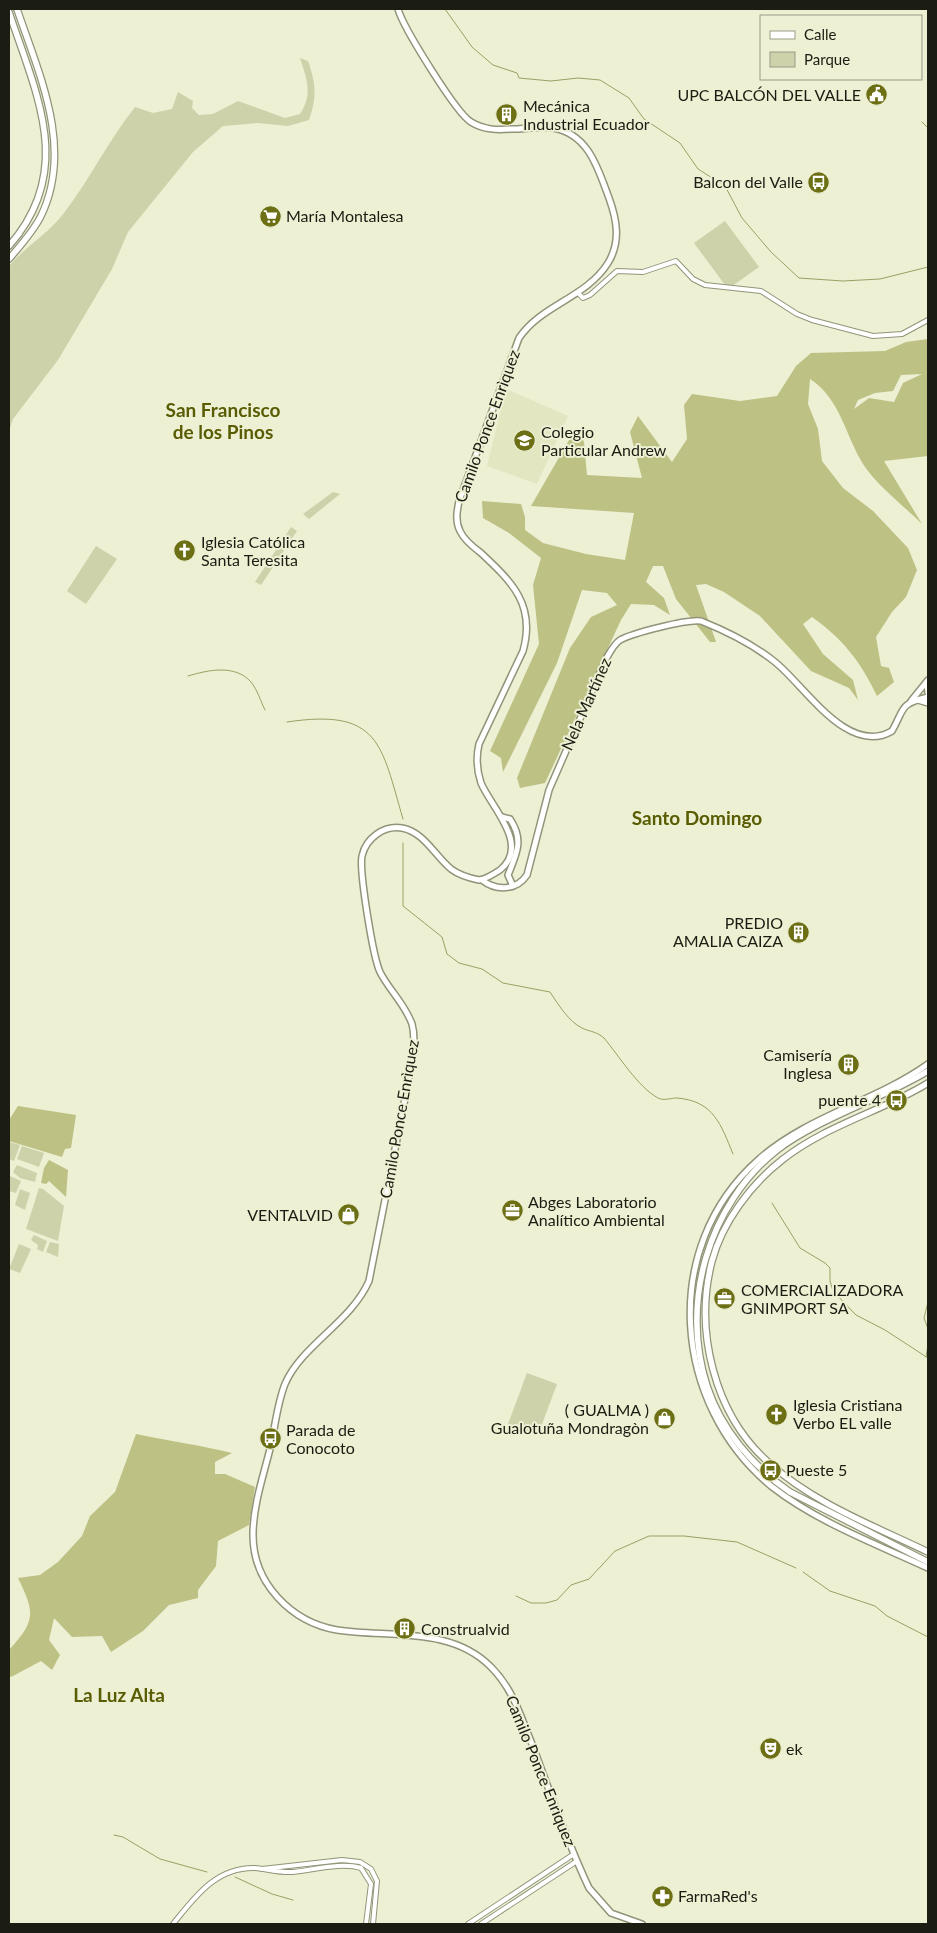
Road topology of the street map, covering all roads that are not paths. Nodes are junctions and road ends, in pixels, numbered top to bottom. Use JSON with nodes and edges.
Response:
{"nodes":[{"id":1,"x":17,"y":9,"type":"edge"},
{"id":2,"x":398,"y":9,"type":"edge"},
{"id":3,"x":9,"y":12,"type":"edge"},
{"id":4,"x":9,"y":246,"type":"edge"},
{"id":5,"x":9,"y":259,"type":"edge"},
{"id":6,"x":578,"y":293,"type":"junction"},
{"id":7,"x":928,"y":320,"type":"edge"},
{"id":8,"x":928,"y":680,"type":"edge"},
{"id":9,"x":928,"y":694,"type":"edge"},
{"id":10,"x":928,"y":697,"type":"edge"},
{"id":11,"x":918,"y":700,"type":"junction"},
{"id":12,"x":910,"y":702,"type":"junction"},
{"id":13,"x":928,"y":703,"type":"edge"},
{"id":14,"x":502,"y":817,"type":"junction"},
{"id":15,"x":482,"y":880,"type":"junction"},
{"id":16,"x":513,"y":886,"type":"junction"},
{"id":17,"x":928,"y":1064,"type":"edge"},
{"id":18,"x":928,"y":1071,"type":"edge"},
{"id":19,"x":928,"y":1083,"type":"edge"},
{"id":20,"x":928,"y":1552,"type":"edge"},
{"id":21,"x":928,"y":1562,"type":"edge"},
{"id":22,"x":928,"y":1568,"type":"edge"},
{"id":23,"x":574,"y":1854,"type":"junction"},
{"id":24,"x":577,"y":1862,"type":"junction"},
{"id":25,"x":262,"y":1869,"type":"junction"},
{"id":26,"x":173,"y":1924,"type":"edge"},
{"id":27,"x":366,"y":1924,"type":"edge"},
{"id":28,"x":373,"y":1924,"type":"edge"},
{"id":29,"x":468,"y":1924,"type":"edge"},
{"id":30,"x":481,"y":1924,"type":"edge"},
{"id":31,"x":642,"y":1924,"type":"edge"}],
"edges":[{"from":1,"to":5,"type":"highway"},
{"from":2,"to":6,"type":"main road","name":"Camilo Ponce Enrìquez"},
{"from":3,"to":4,"type":"highway"},
{"from":6,"to":7,"type":"street"},
{"from":6,"to":14,"type":"main road","name":"Camilo Ponce Enrìquez"},
{"from":8,"to":9,"type":"main road"},
{"from":8,"to":12,"type":"main road","name":"Nela Martínez"},
{"from":10,"to":11,"type":"main road"},
{"from":11,"to":12,"type":"main road"},
{"from":11,"to":13,"type":"main road"},
{"from":12,"to":16,"type":"main road","name":"Nela Martínez"},
{"from":14,"to":15,"type":"main road","name":"Camilo Ponce Enrìquez"},
{"from":14,"to":16,"type":"main road"},
{"from":15,"to":16,"type":"main road"},
{"from":15,"to":23,"type":"main road","name":"Camilo Ponce Enrìquez"},
{"from":17,"to":22,"type":"main road"},
{"from":18,"to":21,"type":"highway"},
{"from":19,"to":20,"type":"highway"},
{"from":23,"to":24,"type":"main road","name":"Camilo Ponce Enrìquez"},
{"from":23,"to":29,"type":"street"},
{"from":24,"to":30,"type":"street"},
{"from":24,"to":31,"type":"main road","name":"Camilo Ponce Enrìquez"},
{"from":25,"to":26,"type":"street"},
{"from":25,"to":27,"type":"street"},
{"from":25,"to":28,"type":"street"}]}
